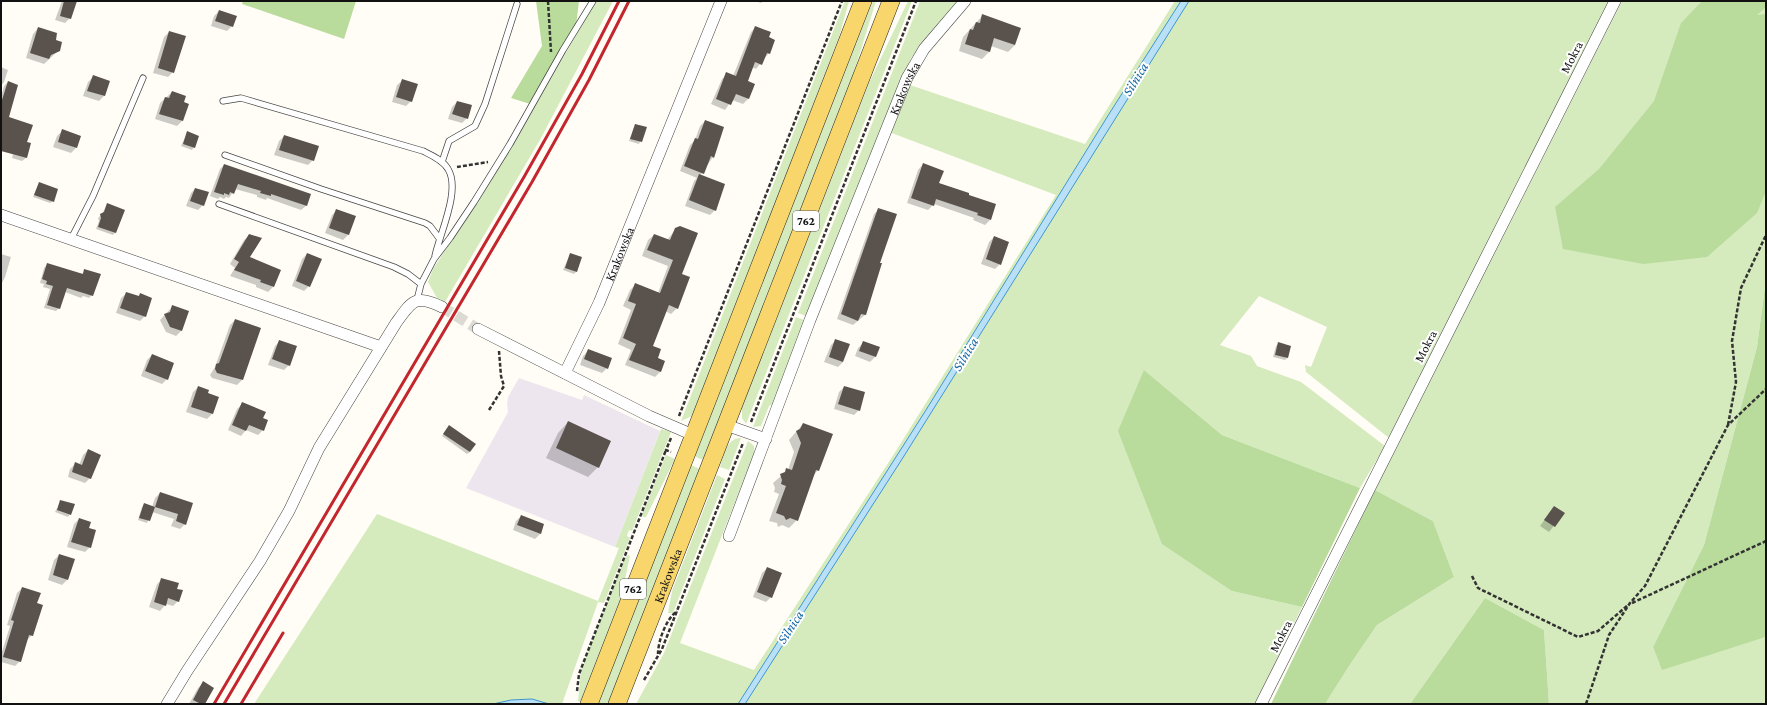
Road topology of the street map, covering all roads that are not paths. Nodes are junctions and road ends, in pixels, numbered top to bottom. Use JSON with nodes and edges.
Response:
{"nodes":[{"id":1,"x":593,"y":1,"type":"edge"},
{"id":2,"x":721,"y":1,"type":"edge"},
{"id":3,"x":863,"y":1,"type":"edge"},
{"id":4,"x":892,"y":1,"type":"edge"},
{"id":5,"x":965,"y":1,"type":"edge"},
{"id":6,"x":1615,"y":1,"type":"edge"},
{"id":7,"x":518,"y":4,"type":"dead end"},
{"id":8,"x":143,"y":78,"type":"dead end"},
{"id":9,"x":223,"y":101,"type":"dead end"},
{"id":10,"x":226,"y":155,"type":"dead end"},
{"id":11,"x":442,"y":162,"type":"junction"},
{"id":12,"x":219,"y":204,"type":"dead end"},
{"id":13,"x":1,"y":215,"type":"edge"},
{"id":14,"x":438,"y":238,"type":"junction"},
{"id":15,"x":71,"y":239,"type":"junction"},
{"id":16,"x":434,"y":259,"type":"junction"},
{"id":17,"x":421,"y":284,"type":"junction"},
{"id":18,"x":416,"y":300,"type":"junction"},
{"id":19,"x":442,"y":308,"type":"tunnel mouth"},
{"id":20,"x":478,"y":329,"type":"tunnel mouth"},
{"id":21,"x":381,"y":347,"type":"junction"},
{"id":22,"x":565,"y":373,"type":"junction"},
{"id":23,"x":726,"y":425,"type":"junction"},
{"id":24,"x":693,"y":435,"type":"junction"},
{"id":25,"x":766,"y":439,"type":"junction"},
{"id":26,"x":729,"y":536,"type":"dead end"},
{"id":27,"x":583,"y":700,"type":"edge"},
{"id":28,"x":167,"y":704,"type":"edge"},
{"id":29,"x":617,"y":704,"type":"edge"},
{"id":30,"x":1262,"y":704,"type":"edge"}],
"edges":[{"from":1,"to":16,"type":"lane"},
{"from":2,"to":22,"type":"street","name":"Krakowska"},
{"from":3,"to":24,"type":"main road","name":"Krakowska","number":"762"},
{"from":4,"to":23,"type":"main road","name":"Krakowska","number":"762"},
{"from":5,"to":25,"type":"street","name":"Krakowska"},
{"from":6,"to":30,"type":"street","name":"Mokra"},
{"from":7,"to":11,"type":"lane"},
{"from":8,"to":15,"type":"lane"},
{"from":9,"to":11,"type":"lane"},
{"from":10,"to":14,"type":"lane"},
{"from":11,"to":14,"type":"lane"},
{"from":12,"to":17,"type":"lane"},
{"from":13,"to":15,"type":"street"},
{"from":14,"to":16,"type":"lane"},
{"from":15,"to":21,"type":"street"},
{"from":16,"to":17,"type":"lane"},
{"from":17,"to":18,"type":"lane"},
{"from":18,"to":19,"type":"street"},
{"from":18,"to":21,"type":"street"},
{"from":20,"to":22,"type":"street"},
{"from":21,"to":28,"type":"street"},
{"from":22,"to":24,"type":"street"},
{"from":23,"to":25,"type":"street"},
{"from":23,"to":29,"type":"main road","name":"Krakowska","number":"762"},
{"from":24,"to":27,"type":"main road","name":"Krakowska","number":"762"},
{"from":25,"to":26,"type":"street","name":"Krakowska"}]}
